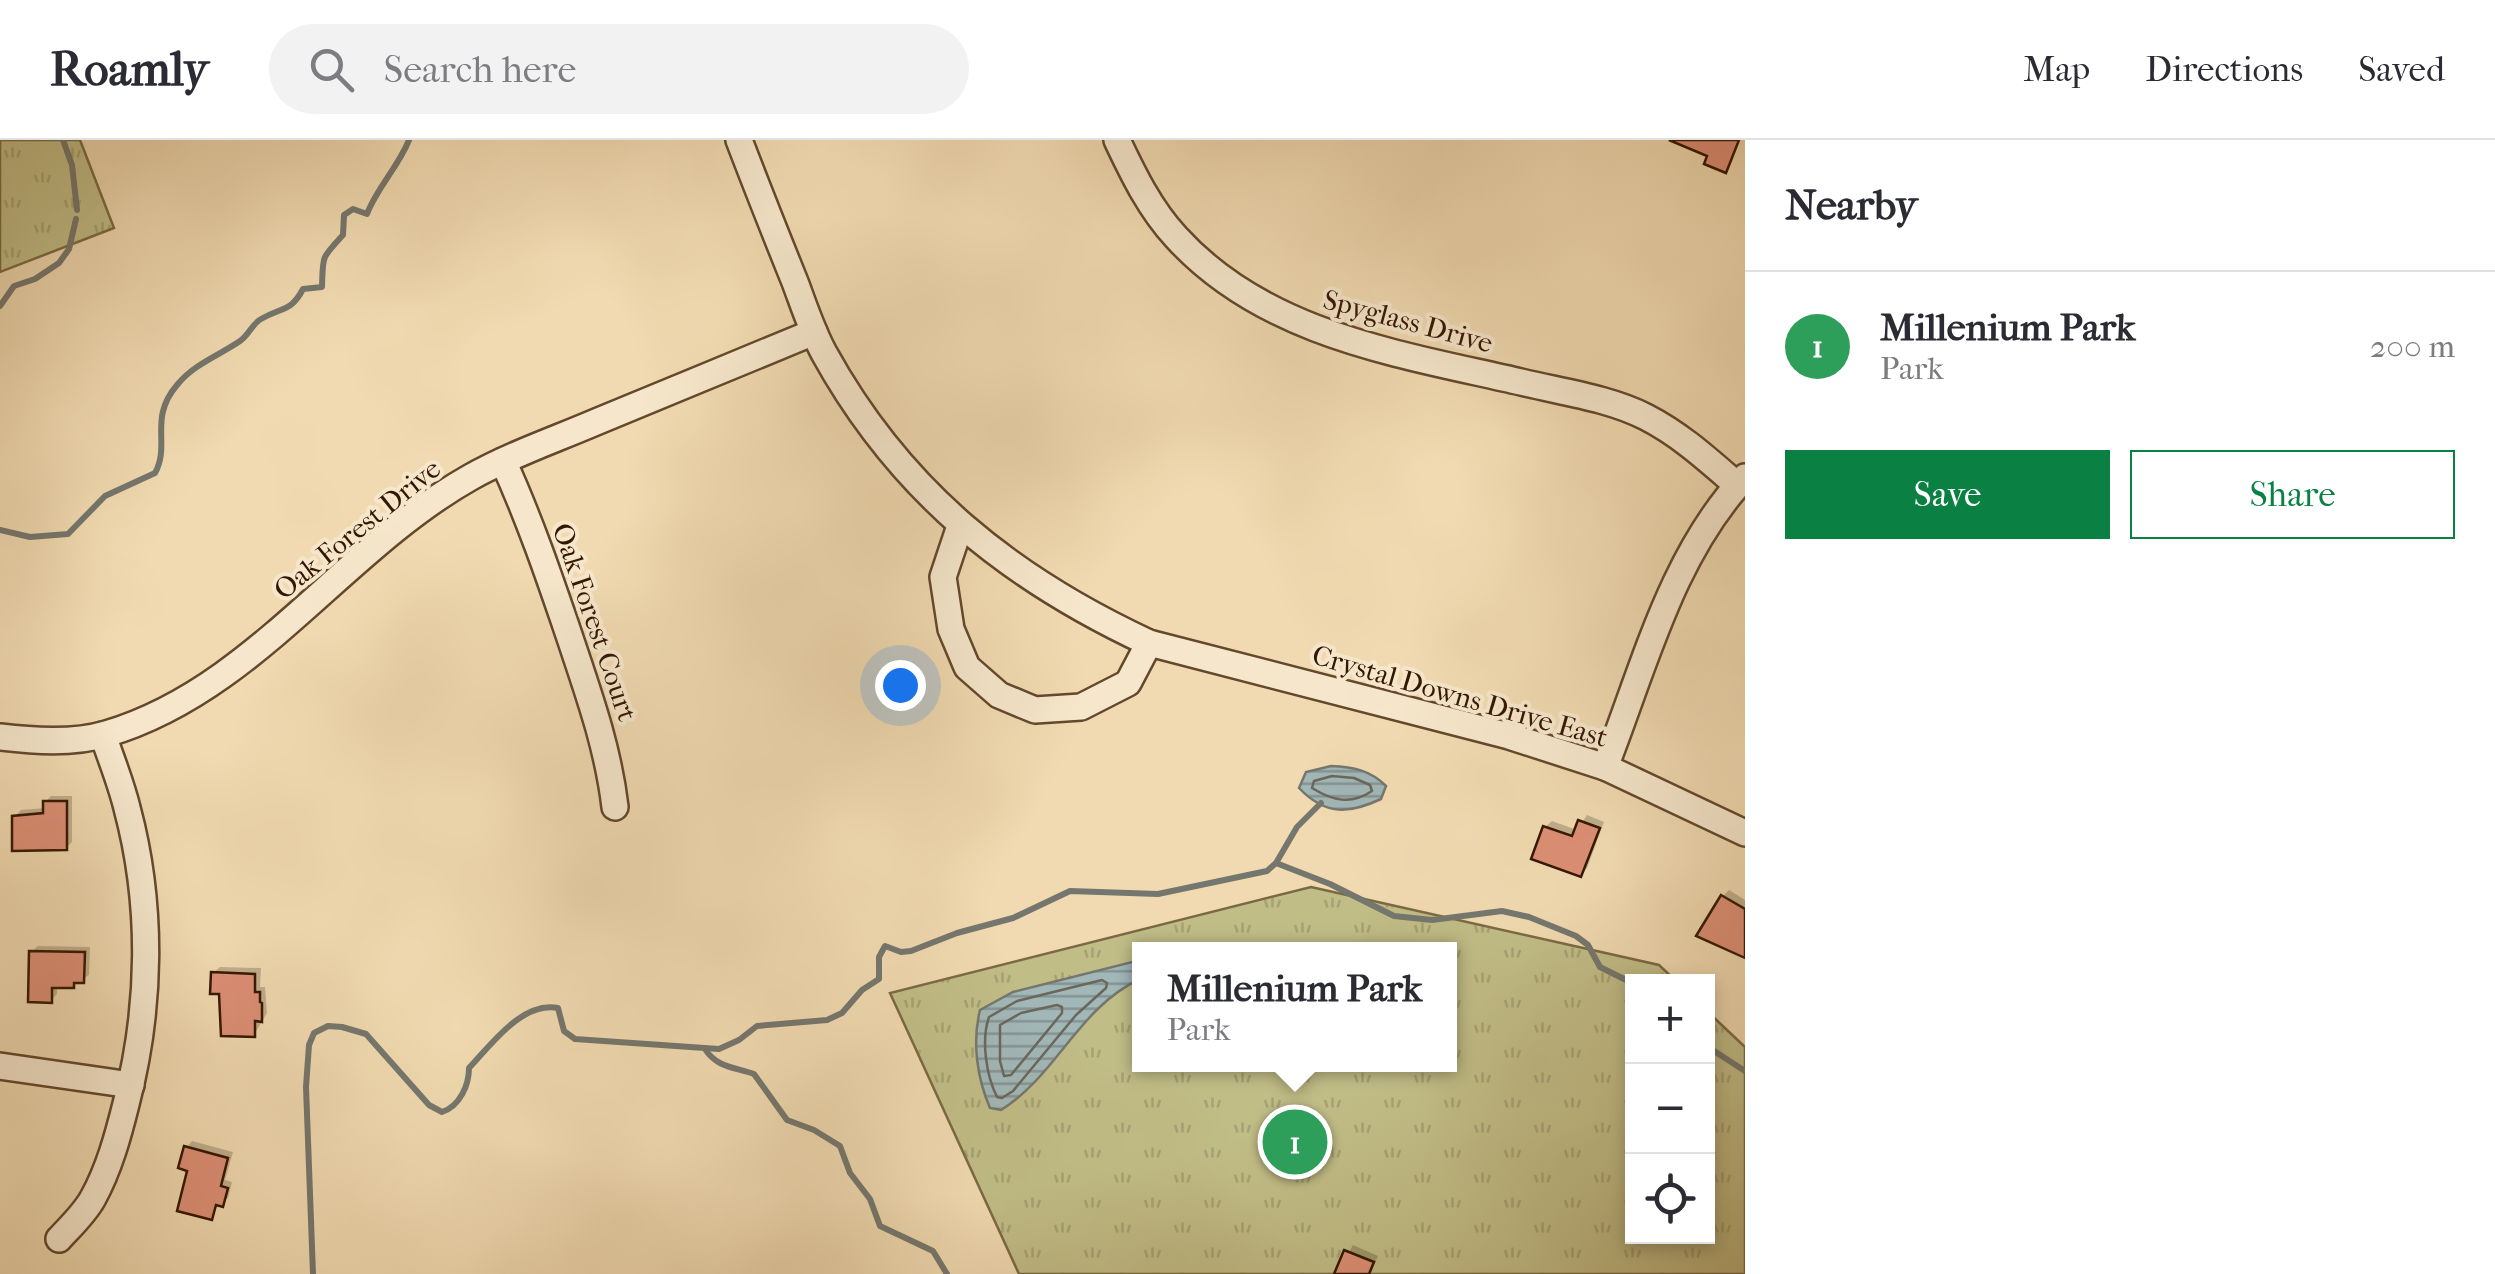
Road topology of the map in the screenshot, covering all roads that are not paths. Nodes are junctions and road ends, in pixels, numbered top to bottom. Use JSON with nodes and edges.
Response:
{"nodes":[{"id":1,"x":738,"y":140,"type":"edge"},
{"id":2,"x":1117,"y":140,"type":"edge"},
{"id":3,"x":814,"y":332,"type":"junction"},
{"id":4,"x":502,"y":461,"type":"junction"},
{"id":5,"x":1741,"y":481,"type":"edge"},
{"id":6,"x":960,"y":526,"type":"junction"},
{"id":7,"x":1150,"y":643,"type":"junction"},
{"id":8,"x":103,"y":735,"type":"junction"},
{"id":9,"x":0,"y":737,"type":"edge"},
{"id":10,"x":1605,"y":766,"type":"junction"},
{"id":11,"x":615,"y":807,"type":"dead end"},
{"id":12,"x":1745,"y":833,"type":"edge"},
{"id":13,"x":0,"y":1066,"type":"edge"},
{"id":14,"x":131,"y":1085,"type":"junction"},
{"id":15,"x":59,"y":1240,"type":"dead end"}],
"edges":[{"from":1,"to":3,"type":"street","name":"Crystal Downs Drive East"},
{"from":2,"to":5,"type":"street","name":"Spyglass Drive"},
{"from":3,"to":4,"type":"street","name":"Oak Forest Drive"},
{"from":3,"to":6,"type":"street","name":"Crystal Downs Drive East"},
{"from":4,"to":8,"type":"street","name":"Oak Forest Drive"},
{"from":4,"to":11,"type":"street","name":"Oak Forest Court"},
{"from":5,"to":10,"type":"street"},
{"from":6,"to":7,"type":"street","name":"Crystal Downs Drive East"},
{"from":6,"to":7,"type":"street"},
{"from":7,"to":10,"type":"street","name":"Crystal Downs Drive East"},
{"from":8,"to":9,"type":"street","name":"Oak Forest Drive"},
{"from":8,"to":14,"type":"street"},
{"from":10,"to":12,"type":"street","name":"Crystal Downs Drive East"},
{"from":13,"to":14,"type":"street"},
{"from":14,"to":15,"type":"street"}]}
